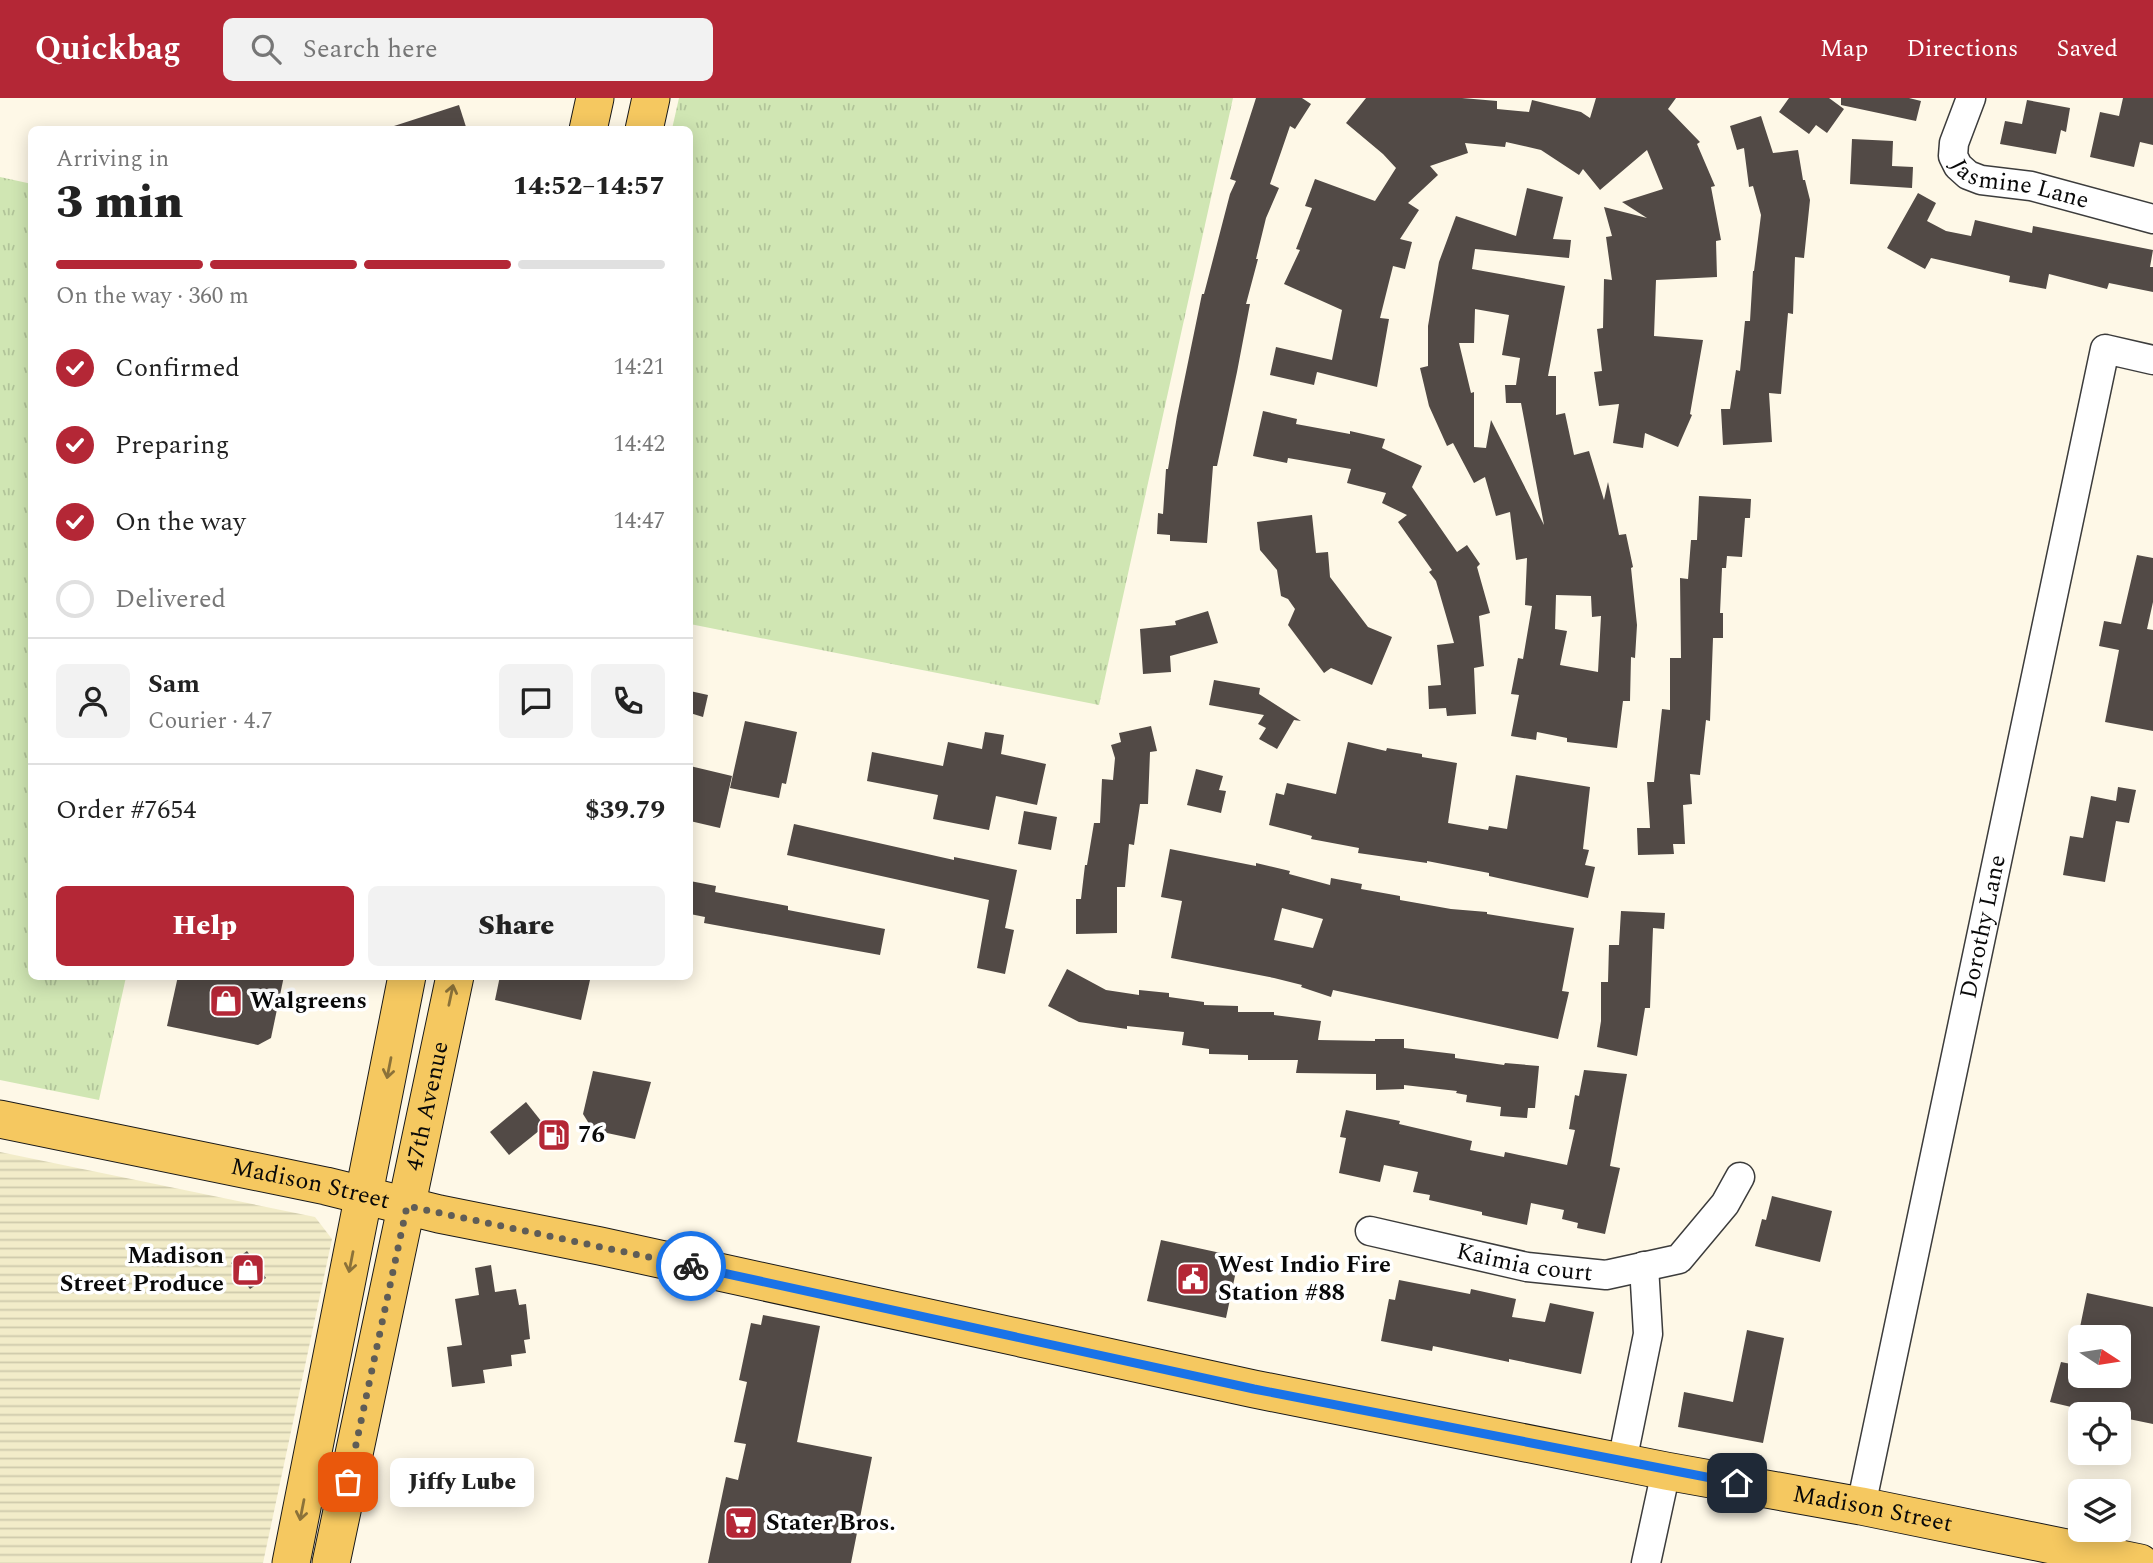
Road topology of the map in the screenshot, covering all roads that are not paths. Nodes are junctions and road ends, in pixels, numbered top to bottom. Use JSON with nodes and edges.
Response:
{"nodes":[{"id":1,"x":594,"y":98,"type":"edge"},
{"id":2,"x":620,"y":98,"type":"edge"},
{"id":3,"x":651,"y":98,"type":"edge"},
{"id":4,"x":1971,"y":98,"type":"edge"},
{"id":5,"x":589,"y":126,"type":"edge"},
{"id":6,"x":614,"y":126,"type":"edge"},
{"id":7,"x":645,"y":126,"type":"edge"},
{"id":8,"x":2153,"y":219,"type":"edge"},
{"id":9,"x":2153,"y":360,"type":"edge"},
{"id":10,"x":406,"y":980,"type":"edge"},
{"id":11,"x":454,"y":980,"type":"edge"},
{"id":12,"x":0,"y":1119,"type":"edge"},
{"id":13,"x":1740,"y":1177,"type":"dead end"},
{"id":14,"x":364,"y":1195,"type":"junction"},
{"id":15,"x":407,"y":1206,"type":"junction"},
{"id":16,"x":1370,"y":1231,"type":"dead end"},
{"id":17,"x":1644,"y":1266,"type":"junction"},
{"id":18,"x":1622,"y":1462,"type":"junction"},
{"id":19,"x":1666,"y":1471,"type":"junction"},
{"id":20,"x":1861,"y":1506,"type":"junction"},
{"id":21,"x":291,"y":1563,"type":"edge"},
{"id":22,"x":331,"y":1563,"type":"edge"},
{"id":23,"x":1646,"y":1563,"type":"edge"},
{"id":24,"x":2140,"y":1563,"type":"edge"}],
"edges":[{"from":1,"to":5,"type":"main road"},
{"from":2,"to":6,"type":"main road"},
{"from":3,"to":7,"type":"main road"},
{"from":4,"to":8,"type":"street","name":"Jasmine Lane"},
{"from":9,"to":20,"type":"street","name":"Dorothy Lane"},
{"from":10,"to":14,"type":"main road","name":"47th Avenue","one_way":true},
{"from":15,"to":11,"type":"main road","name":"47th Avenue","one_way":true},
{"from":12,"to":14,"type":"main road","name":"Madison Street"},
{"from":13,"to":17,"type":"street","name":"Kaimia court"},
{"from":14,"to":15,"type":"main road","name":"Madison Street"},
{"from":14,"to":21,"type":"main road","name":"47th Avenue","one_way":true},
{"from":15,"to":18,"type":"main road","name":"Madison Street"},
{"from":15,"to":22,"type":"main road","name":"47th Avenue"},
{"from":16,"to":17,"type":"street","name":"Kaimia court"},
{"from":17,"to":18,"type":"street"},
{"from":18,"to":19,"type":"main road","name":"Madison Street"},
{"from":19,"to":20,"type":"main road","name":"Madison Street"},
{"from":19,"to":23,"type":"street"},
{"from":20,"to":24,"type":"main road","name":"Madison Street"}]}
